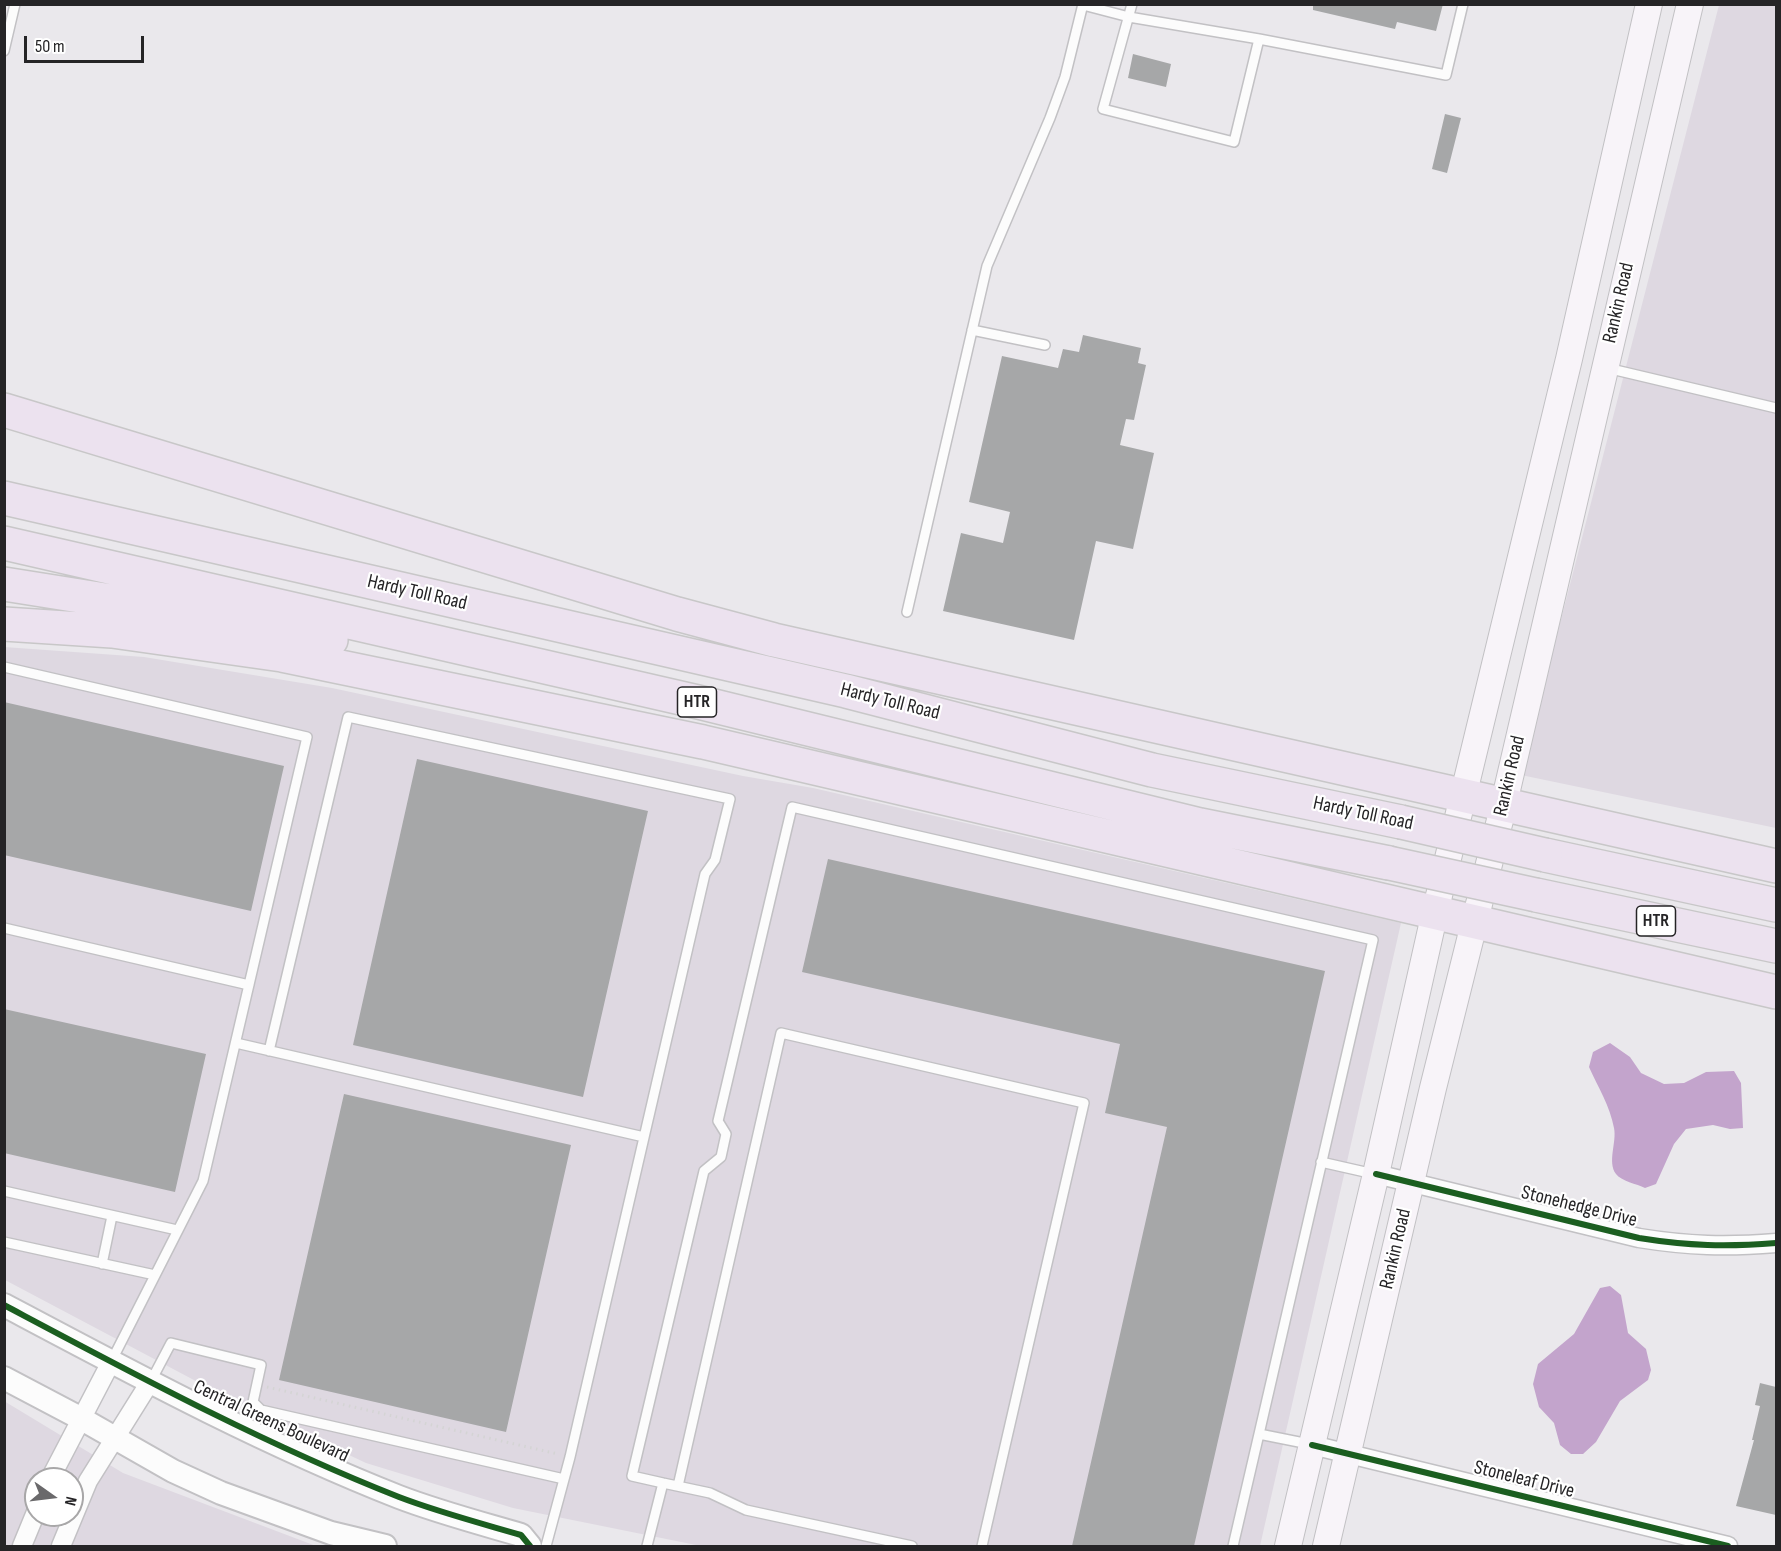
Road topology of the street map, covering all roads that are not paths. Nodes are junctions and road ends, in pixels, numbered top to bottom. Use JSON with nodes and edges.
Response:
{"nodes":[{"id":1,"x":15,"y":4,"type":"edge"},
{"id":2,"x":1132,"y":4,"type":"edge"},
{"id":3,"x":1463,"y":4,"type":"edge"},
{"id":4,"x":1649,"y":4,"type":"edge"},
{"id":5,"x":1689,"y":4,"type":"edge"},
{"id":6,"x":1083,"y":5,"type":"edge"},
{"id":7,"x":1129,"y":16,"type":"junction"},
{"id":8,"x":1259,"y":39,"type":"junction"},
{"id":9,"x":4,"y":51,"type":"edge"},
{"id":10,"x":972,"y":330,"type":"junction"},
{"id":11,"x":1045,"y":345,"type":"dead end"},
{"id":12,"x":1569,"y":358,"type":"junction"},
{"id":13,"x":1604,"y":367,"type":"junction"},
{"id":14,"x":1776,"y":408,"type":"edge"},
{"id":15,"x":4,"y":410,"type":"edge"},
{"id":16,"x":4,"y":433,"type":"edge"},
{"id":17,"x":4,"y":498,"type":"edge"},
{"id":18,"x":4,"y":543,"type":"edge"},
{"id":19,"x":4,"y":585,"type":"edge"},
{"id":20,"x":907,"y":612,"type":"dead end"},
{"id":21,"x":4,"y":624,"type":"edge"},
{"id":22,"x":4,"y":667,"type":"edge"},
{"id":23,"x":846,"y":691,"type":"junction"},
{"id":24,"x":698,"y":702,"type":"junction"},
{"id":25,"x":1464,"y":795,"type":"junction"},
{"id":26,"x":1503,"y":804,"type":"junction"},
{"id":27,"x":1776,"y":867,"type":"edge"},
{"id":28,"x":1776,"y":905,"type":"edge"},
{"id":29,"x":1435,"y":912,"type":"junction"},
{"id":30,"x":1473,"y":921,"type":"junction"},
{"id":31,"x":4,"y":928,"type":"edge"},
{"id":32,"x":1776,"y":946,"type":"edge"},
{"id":33,"x":249,"y":985,"type":"junction"},
{"id":34,"x":1776,"y":992,"type":"edge"},
{"id":35,"x":236,"y":1043,"type":"junction"},
{"id":36,"x":269,"y":1051,"type":"junction"},
{"id":37,"x":644,"y":1137,"type":"junction"},
{"id":38,"x":1321,"y":1162,"type":"junction"},
{"id":39,"x":1376,"y":1174,"type":"junction"},
{"id":40,"x":1412,"y":1183,"type":"junction"},
{"id":41,"x":4,"y":1191,"type":"edge"},
{"id":42,"x":112,"y":1215,"type":"junction"},
{"id":43,"x":177,"y":1230,"type":"junction"},
{"id":44,"x":4,"y":1242,"type":"edge"},
{"id":45,"x":1776,"y":1243,"type":"edge"},
{"id":46,"x":102,"y":1264,"type":"junction"},
{"id":47,"x":155,"y":1275,"type":"junction"},
{"id":48,"x":4,"y":1305,"type":"edge"},
{"id":49,"x":111,"y":1362,"type":"junction"},
{"id":50,"x":4,"y":1378,"type":"edge"},
{"id":51,"x":150,"y":1383,"type":"junction"},
{"id":52,"x":80,"y":1418,"type":"junction"},
{"id":53,"x":1259,"y":1434,"type":"junction"},
{"id":54,"x":116,"y":1438,"type":"junction"},
{"id":55,"x":1312,"y":1445,"type":"junction"},
{"id":56,"x":1348,"y":1454,"type":"junction"},
{"id":57,"x":56,"y":1467,"type":"edge"},
{"id":58,"x":564,"y":1479,"type":"junction"},
{"id":59,"x":663,"y":1483,"type":"junction"},
{"id":60,"x":678,"y":1486,"type":"junction"},
{"id":61,"x":30,"y":1527,"type":"edge"},
{"id":62,"x":22,"y":1546,"type":"edge"},
{"id":63,"x":61,"y":1546,"type":"edge"},
{"id":64,"x":385,"y":1546,"type":"edge"},
{"id":65,"x":530,"y":1546,"type":"edge"},
{"id":66,"x":546,"y":1546,"type":"edge"},
{"id":67,"x":647,"y":1546,"type":"edge"},
{"id":68,"x":912,"y":1546,"type":"edge"},
{"id":69,"x":982,"y":1546,"type":"edge"},
{"id":70,"x":1233,"y":1546,"type":"edge"},
{"id":71,"x":1288,"y":1546,"type":"edge"},
{"id":72,"x":1326,"y":1546,"type":"edge"},
{"id":73,"x":1728,"y":1546,"type":"edge"}],
"edges":[{"from":1,"to":9,"type":"lane"},
{"from":2,"to":7,"type":"lane"},
{"from":3,"to":8,"type":"lane"},
{"from":4,"to":12,"type":"main road","name":"Rankin Road"},
{"from":5,"to":13,"type":"main road","name":"Rankin Road"},
{"from":6,"to":7,"type":"lane"},
{"from":6,"to":10,"type":"lane"},
{"from":7,"to":8,"type":"lane"},
{"from":7,"to":8,"type":"lane"},
{"from":10,"to":11,"type":"lane"},
{"from":10,"to":20,"type":"lane"},
{"from":12,"to":13,"type":"main road"},
{"from":12,"to":25,"type":"main road","name":"Rankin Road"},
{"from":13,"to":14,"type":"lane"},
{"from":13,"to":26,"type":"main road","name":"Rankin Road"},
{"from":15,"to":25,"type":"highway"},
{"from":16,"to":23,"type":"highway"},
{"from":17,"to":23,"type":"highway","name":"Hardy Toll Road","number":"HTR"},
{"from":18,"to":24,"type":"highway","number":"HTR"},
{"from":19,"to":24,"type":"highway"},
{"from":21,"to":29,"type":"highway"},
{"from":22,"to":33,"type":"lane"},
{"from":23,"to":28,"type":"highway","name":"Hardy Toll Road","number":"HTR","bridge":true},
{"from":24,"to":32,"type":"highway","number":"HTR","bridge":true},
{"from":25,"to":26,"type":"highway"},
{"from":25,"to":29,"type":"main road","name":"Rankin Road"},
{"from":26,"to":27,"type":"highway"},
{"from":26,"to":30,"type":"main road","name":"Rankin Road"},
{"from":29,"to":30,"type":"highway"},
{"from":29,"to":39,"type":"main road","name":"Rankin Road"},
{"from":30,"to":34,"type":"highway"},
{"from":30,"to":40,"type":"main road","name":"Rankin Road"},
{"from":31,"to":33,"type":"lane"},
{"from":33,"to":35,"type":"lane"},
{"from":35,"to":36,"type":"lane"},
{"from":35,"to":43,"type":"lane"},
{"from":36,"to":37,"type":"lane"},
{"from":36,"to":37,"type":"lane"},
{"from":37,"to":58,"type":"lane"},
{"from":38,"to":39,"type":"lane"},
{"from":38,"to":53,"type":"lane"},
{"from":38,"to":59,"type":"lane"},
{"from":39,"to":40,"type":"street","name":"Stonehedge Drive"},
{"from":39,"to":55,"type":"main road","name":"Rankin Road"},
{"from":40,"to":45,"type":"street","name":"Stonehedge Drive"},
{"from":40,"to":56,"type":"main road","name":"Rankin Road"},
{"from":41,"to":42,"type":"lane"},
{"from":42,"to":43,"type":"lane"},
{"from":42,"to":46,"type":"lane"},
{"from":43,"to":47,"type":"lane"},
{"from":44,"to":46,"type":"lane"},
{"from":46,"to":47,"type":"lane"},
{"from":47,"to":49,"type":"lane"},
{"from":48,"to":49,"type":"street","name":"Central Greens Boulevard"},
{"from":49,"to":51,"type":"street","name":"Central Greens Boulevard"},
{"from":49,"to":52,"type":"street"},
{"from":50,"to":52,"type":"street"},
{"from":51,"to":54,"type":"street"},
{"from":51,"to":58,"type":"lane"},
{"from":51,"to":65,"type":"street","name":"Central Greens Boulevard"},
{"from":52,"to":54,"type":"street"},
{"from":52,"to":57,"type":"street"},
{"from":53,"to":55,"type":"lane"},
{"from":53,"to":70,"type":"lane"},
{"from":54,"to":63,"type":"street"},
{"from":54,"to":64,"type":"street"},
{"from":55,"to":56,"type":"street","name":"Stoneleaf Drive"},
{"from":55,"to":71,"type":"main road","name":"Rankin Road"},
{"from":56,"to":72,"type":"main road","name":"Rankin Road"},
{"from":56,"to":73,"type":"street","name":"Stoneleaf Drive"},
{"from":58,"to":66,"type":"lane"},
{"from":59,"to":60,"type":"lane"},
{"from":59,"to":67,"type":"lane"},
{"from":60,"to":68,"type":"lane"},
{"from":60,"to":69,"type":"lane"},
{"from":61,"to":62,"type":"street"}]}
